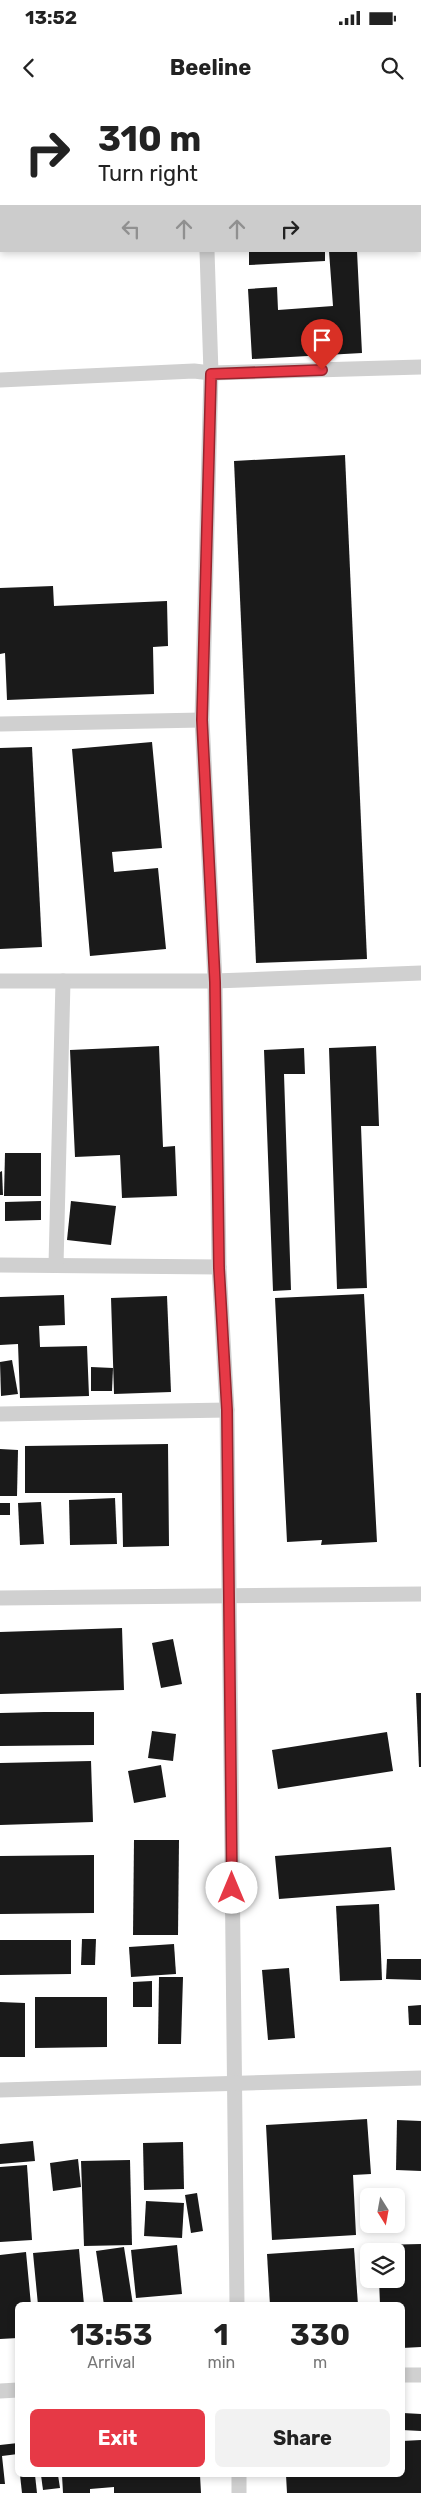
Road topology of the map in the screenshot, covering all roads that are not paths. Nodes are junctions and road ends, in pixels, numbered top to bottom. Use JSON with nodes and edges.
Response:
{"nodes":[{"id":1,"x":208,"y":252,"type":"edge"},
{"id":2,"x":421,"y":367,"type":"edge"},
{"id":3,"x":211,"y":374,"type":"junction"},
{"id":4,"x":0,"y":380,"type":"edge"},
{"id":5,"x":202,"y":720,"type":"junction"},
{"id":6,"x":0,"y":724,"type":"edge"},
{"id":7,"x":421,"y":973,"type":"edge"},
{"id":8,"x":0,"y":981,"type":"edge"},
{"id":9,"x":63,"y":981,"type":"junction"},
{"id":10,"x":215,"y":982,"type":"junction"},
{"id":11,"x":56,"y":1264,"type":"junction"},
{"id":12,"x":0,"y":1265,"type":"edge"},
{"id":13,"x":219,"y":1268,"type":"junction"},
{"id":14,"x":227,"y":1410,"type":"junction"},
{"id":15,"x":0,"y":1414,"type":"edge"},
{"id":16,"x":421,"y":1594,"type":"edge"},
{"id":17,"x":229,"y":1596,"type":"junction"},
{"id":18,"x":0,"y":1598,"type":"edge"},
{"id":19,"x":421,"y":2078,"type":"edge"},
{"id":20,"x":235,"y":2082,"type":"junction"},
{"id":21,"x":0,"y":2090,"type":"edge"},
{"id":22,"x":237,"y":2302,"type":"edge"},
{"id":23,"x":405,"y":2375,"type":"edge"},
{"id":24,"x":421,"y":2375,"type":"edge"},
{"id":25,"x":15,"y":2390,"type":"edge"},
{"id":26,"x":0,"y":2391,"type":"edge"},
{"id":27,"x":239,"y":2477,"type":"edge"},
{"id":28,"x":239,"y":2493,"type":"edge"}],
"edges":[{"from":1,"to":3,"type":"lane"},
{"from":2,"to":3,"type":"lane"},
{"from":3,"to":4,"type":"lane"},
{"from":3,"to":5,"type":"lane"},
{"from":5,"to":6,"type":"lane"},
{"from":5,"to":10,"type":"lane"},
{"from":7,"to":10,"type":"lane"},
{"from":8,"to":9,"type":"lane"},
{"from":9,"to":10,"type":"lane"},
{"from":9,"to":11,"type":"lane"},
{"from":10,"to":13,"type":"lane"},
{"from":11,"to":12,"type":"lane"},
{"from":11,"to":13,"type":"lane"},
{"from":13,"to":14,"type":"lane"},
{"from":14,"to":15,"type":"lane"},
{"from":14,"to":17,"type":"lane"},
{"from":16,"to":17,"type":"lane"},
{"from":17,"to":18,"type":"lane"},
{"from":17,"to":20,"type":"lane"},
{"from":19,"to":20,"type":"lane"},
{"from":20,"to":21,"type":"lane"},
{"from":20,"to":22,"type":"lane"},
{"from":23,"to":24,"type":"lane"},
{"from":25,"to":26,"type":"lane"},
{"from":27,"to":28,"type":"lane"}]}
